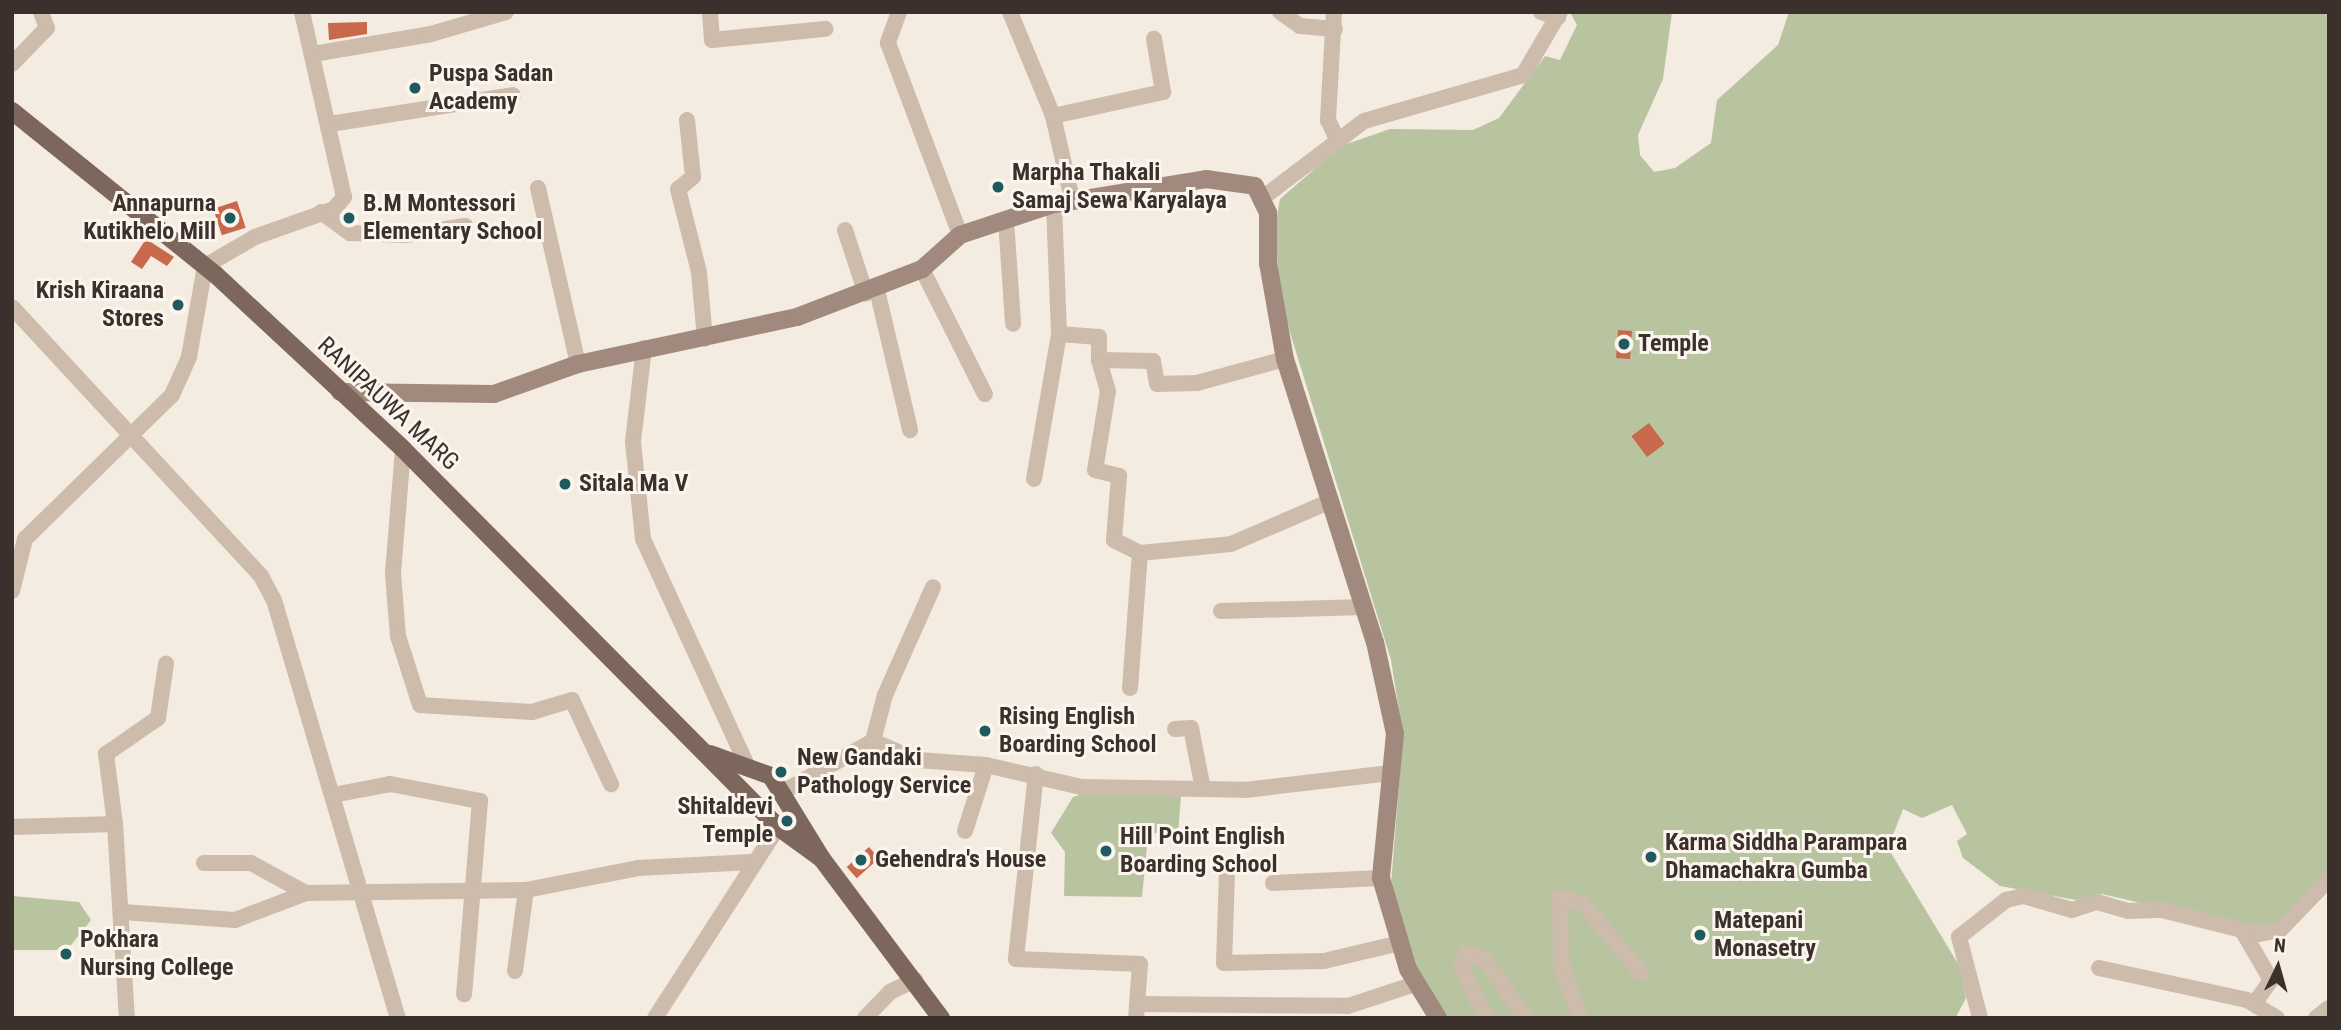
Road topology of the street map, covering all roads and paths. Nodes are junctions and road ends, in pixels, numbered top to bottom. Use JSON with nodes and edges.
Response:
{"nodes":[{"id":1,"x":41,"y":12,"type":"edge"},
{"id":2,"x":302,"y":12,"type":"edge"},
{"id":3,"x":506,"y":12,"type":"edge"},
{"id":4,"x":710,"y":12,"type":"edge"},
{"id":5,"x":900,"y":12,"type":"edge"},
{"id":6,"x":1010,"y":12,"type":"edge"},
{"id":7,"x":1280,"y":12,"type":"edge"},
{"id":8,"x":1334,"y":12,"type":"edge"},
{"id":9,"x":1541,"y":12,"type":"edge"},
{"id":10,"x":1559,"y":15,"type":"edge"},
{"id":11,"x":825,"y":29,"type":"dead end"},
{"id":12,"x":1335,"y":29,"type":"junction"},
{"id":13,"x":1154,"y":38,"type":"dead end"},
{"id":14,"x":313,"y":54,"type":"junction"},
{"id":15,"x":12,"y":64,"type":"edge"},
{"id":16,"x":513,"y":95,"type":"dead end"},
{"id":17,"x":12,"y":111,"type":"edge"},
{"id":18,"x":1053,"y":116,"type":"junction"},
{"id":19,"x":687,"y":120,"type":"dead end"},
{"id":20,"x":330,"y":124,"type":"junction"},
{"id":21,"x":1337,"y":139,"type":"junction"},
{"id":22,"x":538,"y":188,"type":"dead end"},
{"id":23,"x":1265,"y":196,"type":"junction"},
{"id":24,"x":1072,"y":199,"type":"junction"},
{"id":25,"x":1054,"y":204,"type":"junction"},
{"id":26,"x":321,"y":212,"type":"junction"},
{"id":27,"x":1006,"y":220,"type":"junction"},
{"id":28,"x":465,"y":226,"type":"dead end"},
{"id":29,"x":845,"y":230,"type":"dead end"},
{"id":30,"x":960,"y":235,"type":"junction"},
{"id":31,"x":205,"y":266,"type":"junction"},
{"id":32,"x":922,"y":269,"type":"junction"},
{"id":33,"x":871,"y":292,"type":"junction"},
{"id":34,"x":12,"y":307,"type":"edge"},
{"id":35,"x":1013,"y":324,"type":"dead end"},
{"id":36,"x":1059,"y":334,"type":"junction"},
{"id":37,"x":705,"y":339,"type":"junction"},
{"id":38,"x":644,"y":348,"type":"junction"},
{"id":39,"x":1285,"y":359,"type":"junction"},
{"id":40,"x":1099,"y":360,"type":"junction"},
{"id":41,"x":578,"y":364,"type":"junction"},
{"id":42,"x":341,"y":392,"type":"junction"},
{"id":43,"x":985,"y":394,"type":"dead end"},
{"id":44,"x":910,"y":430,"type":"dead end"},
{"id":45,"x":134,"y":435,"type":"junction"},
{"id":46,"x":403,"y":449,"type":"junction"},
{"id":47,"x":1034,"y":479,"type":"dead end"},
{"id":48,"x":1331,"y":500,"type":"junction"},
{"id":49,"x":1140,"y":553,"type":"junction"},
{"id":50,"x":933,"y":587,"type":"dead end"},
{"id":51,"x":12,"y":591,"type":"edge"},
{"id":52,"x":1363,"y":607,"type":"junction"},
{"id":53,"x":1221,"y":611,"type":"dead end"},
{"id":54,"x":166,"y":664,"type":"dead end"},
{"id":55,"x":1130,"y":688,"type":"dead end"},
{"id":56,"x":1175,"y":729,"type":"dead end"},
{"id":57,"x":873,"y":741,"type":"junction"},
{"id":58,"x":710,"y":754,"type":"junction"},
{"id":59,"x":747,"y":765,"type":"junction"},
{"id":60,"x":986,"y":765,"type":"junction"},
{"id":61,"x":1390,"y":773,"type":"junction"},
{"id":62,"x":1036,"y":774,"type":"junction"},
{"id":63,"x":611,"y":784,"type":"dead end"},
{"id":64,"x":1203,"y":789,"type":"junction"},
{"id":65,"x":783,"y":792,"type":"junction"},
{"id":66,"x":333,"y":795,"type":"junction"},
{"id":67,"x":115,"y":824,"type":"junction"},
{"id":68,"x":12,"y":827,"type":"edge"},
{"id":69,"x":778,"y":827,"type":"junction"},
{"id":70,"x":965,"y":831,"type":"dead end"},
{"id":71,"x":822,"y":859,"type":"junction"},
{"id":72,"x":752,"y":862,"type":"junction"},
{"id":73,"x":204,"y":863,"type":"dead end"},
{"id":74,"x":1227,"y":873,"type":"dead end"},
{"id":75,"x":1381,"y":878,"type":"junction"},
{"id":76,"x":2329,"y":879,"type":"edge"},
{"id":77,"x":1273,"y":883,"type":"dead end"},
{"id":78,"x":360,"y":890,"type":"junction"},
{"id":79,"x":526,"y":890,"type":"junction"},
{"id":80,"x":476,"y":892,"type":"junction"},
{"id":81,"x":306,"y":893,"type":"junction"},
{"id":82,"x":123,"y":912,"type":"junction"},
{"id":83,"x":2243,"y":932,"type":"junction"},
{"id":84,"x":1400,"y":943,"type":"junction"},
{"id":85,"x":2099,"y":968,"type":"dead end"},
{"id":86,"x":515,"y":971,"type":"dead end"},
{"id":87,"x":1641,"y":973,"type":"dead end"},
{"id":88,"x":915,"y":980,"type":"junction"},
{"id":89,"x":1415,"y":984,"type":"junction"},
{"id":90,"x":464,"y":994,"type":"dead end"},
{"id":91,"x":2254,"y":1004,"type":"junction"},
{"id":92,"x":2329,"y":1008,"type":"edge"},
{"id":93,"x":1137,"y":1011,"type":"edge"},
{"id":94,"x":127,"y":1018,"type":"edge"},
{"id":95,"x":398,"y":1018,"type":"edge"},
{"id":96,"x":655,"y":1018,"type":"edge"},
{"id":97,"x":865,"y":1018,"type":"edge"},
{"id":98,"x":941,"y":1018,"type":"edge"},
{"id":99,"x":1438,"y":1018,"type":"edge"},
{"id":100,"x":1486,"y":1018,"type":"edge"},
{"id":101,"x":1526,"y":1018,"type":"edge"},
{"id":102,"x":1580,"y":1018,"type":"edge"},
{"id":103,"x":1980,"y":1018,"type":"edge"},
{"id":104,"x":2277,"y":1018,"type":"edge"},
{"id":105,"x":2316,"y":1018,"type":"edge"}],
"edges":[{"from":1,"to":15,"type":"street"},
{"from":2,"to":14,"type":"street"},
{"from":3,"to":14,"type":"street"},
{"from":4,"to":11,"type":"street"},
{"from":5,"to":30,"type":"street"},
{"from":6,"to":18,"type":"street"},
{"from":7,"to":12,"type":"street"},
{"from":8,"to":12,"type":"street"},
{"from":9,"to":10,"type":"street"},
{"from":10,"to":21,"type":"street"},
{"from":12,"to":21,"type":"street"},
{"from":13,"to":18,"type":"street"},
{"from":14,"to":20,"type":"street"},
{"from":16,"to":20,"type":"street"},
{"from":17,"to":31,"type":"main road","name":"RANIPAUWA MARG"},
{"from":18,"to":24,"type":"street"},
{"from":19,"to":37,"type":"street"},
{"from":20,"to":26,"type":"street"},
{"from":21,"to":23,"type":"street"},
{"from":22,"to":41,"type":"street"},
{"from":23,"to":24,"type":"main road"},
{"from":23,"to":39,"type":"main road"},
{"from":24,"to":25,"type":"main road"},
{"from":25,"to":27,"type":"main road"},
{"from":25,"to":36,"type":"street"},
{"from":26,"to":28,"type":"street"},
{"from":26,"to":31,"type":"street"},
{"from":27,"to":30,"type":"main road"},
{"from":27,"to":35,"type":"street"},
{"from":29,"to":33,"type":"street"},
{"from":30,"to":32,"type":"main road"},
{"from":31,"to":42,"type":"main road","name":"RANIPAUWA MARG"},
{"from":31,"to":45,"type":"street"},
{"from":32,"to":33,"type":"main road"},
{"from":32,"to":43,"type":"street"},
{"from":33,"to":37,"type":"main road"},
{"from":33,"to":44,"type":"street"},
{"from":34,"to":45,"type":"street"},
{"from":36,"to":40,"type":"street"},
{"from":36,"to":47,"type":"street"},
{"from":37,"to":38,"type":"main road"},
{"from":38,"to":41,"type":"main road"},
{"from":38,"to":59,"type":"street"},
{"from":39,"to":40,"type":"street"},
{"from":39,"to":48,"type":"main road"},
{"from":40,"to":49,"type":"street"},
{"from":41,"to":42,"type":"main road"},
{"from":42,"to":46,"type":"main road","name":"RANIPAUWA MARG"},
{"from":45,"to":51,"type":"street"},
{"from":45,"to":66,"type":"street"},
{"from":46,"to":58,"type":"main road","name":"RANIPAUWA MARG"},
{"from":46,"to":63,"type":"street"},
{"from":48,"to":49,"type":"street"},
{"from":48,"to":52,"type":"main road"},
{"from":49,"to":55,"type":"street"},
{"from":50,"to":57,"type":"street"},
{"from":52,"to":53,"type":"street"},
{"from":52,"to":61,"type":"main road"},
{"from":54,"to":67,"type":"street"},
{"from":56,"to":64,"type":"street"},
{"from":57,"to":60,"type":"street"},
{"from":57,"to":65,"type":"street"},
{"from":58,"to":59,"type":"main road"},
{"from":58,"to":69,"type":"main road","name":"RANIPAUWA MARG"},
{"from":59,"to":65,"type":"main road"},
{"from":60,"to":62,"type":"street"},
{"from":60,"to":70,"type":"street"},
{"from":61,"to":64,"type":"street"},
{"from":61,"to":75,"type":"main road"},
{"from":62,"to":64,"type":"street"},
{"from":62,"to":93,"type":"street"},
{"from":65,"to":71,"type":"main road"},
{"from":66,"to":78,"type":"street"},
{"from":66,"to":80,"type":"street"},
{"from":67,"to":68,"type":"street"},
{"from":67,"to":82,"type":"street"},
{"from":69,"to":71,"type":"main road","name":"RANIPAUWA MARG"},
{"from":69,"to":72,"type":"street"},
{"from":71,"to":88,"type":"main road"},
{"from":72,"to":79,"type":"street"},
{"from":72,"to":96,"type":"street"},
{"from":73,"to":81,"type":"street"},
{"from":74,"to":84,"type":"street"},
{"from":75,"to":77,"type":"street"},
{"from":75,"to":84,"type":"main road"},
{"from":76,"to":83,"type":"street"},
{"from":78,"to":80,"type":"street"},
{"from":78,"to":81,"type":"street"},
{"from":78,"to":95,"type":"street"},
{"from":79,"to":80,"type":"street"},
{"from":79,"to":86,"type":"street"},
{"from":80,"to":90,"type":"street"},
{"from":81,"to":82,"type":"street"},
{"from":82,"to":94,"type":"street"},
{"from":83,"to":91,"type":"street"},
{"from":83,"to":103,"type":"street"},
{"from":84,"to":89,"type":"main road"},
{"from":85,"to":91,"type":"street"},
{"from":87,"to":102,"type":"street"},
{"from":88,"to":97,"type":"street"},
{"from":88,"to":98,"type":"main road"},
{"from":89,"to":93,"type":"street"},
{"from":89,"to":99,"type":"main road"},
{"from":91,"to":104,"type":"street"},
{"from":92,"to":105,"type":"street"},
{"from":100,"to":101,"type":"street"}]}
